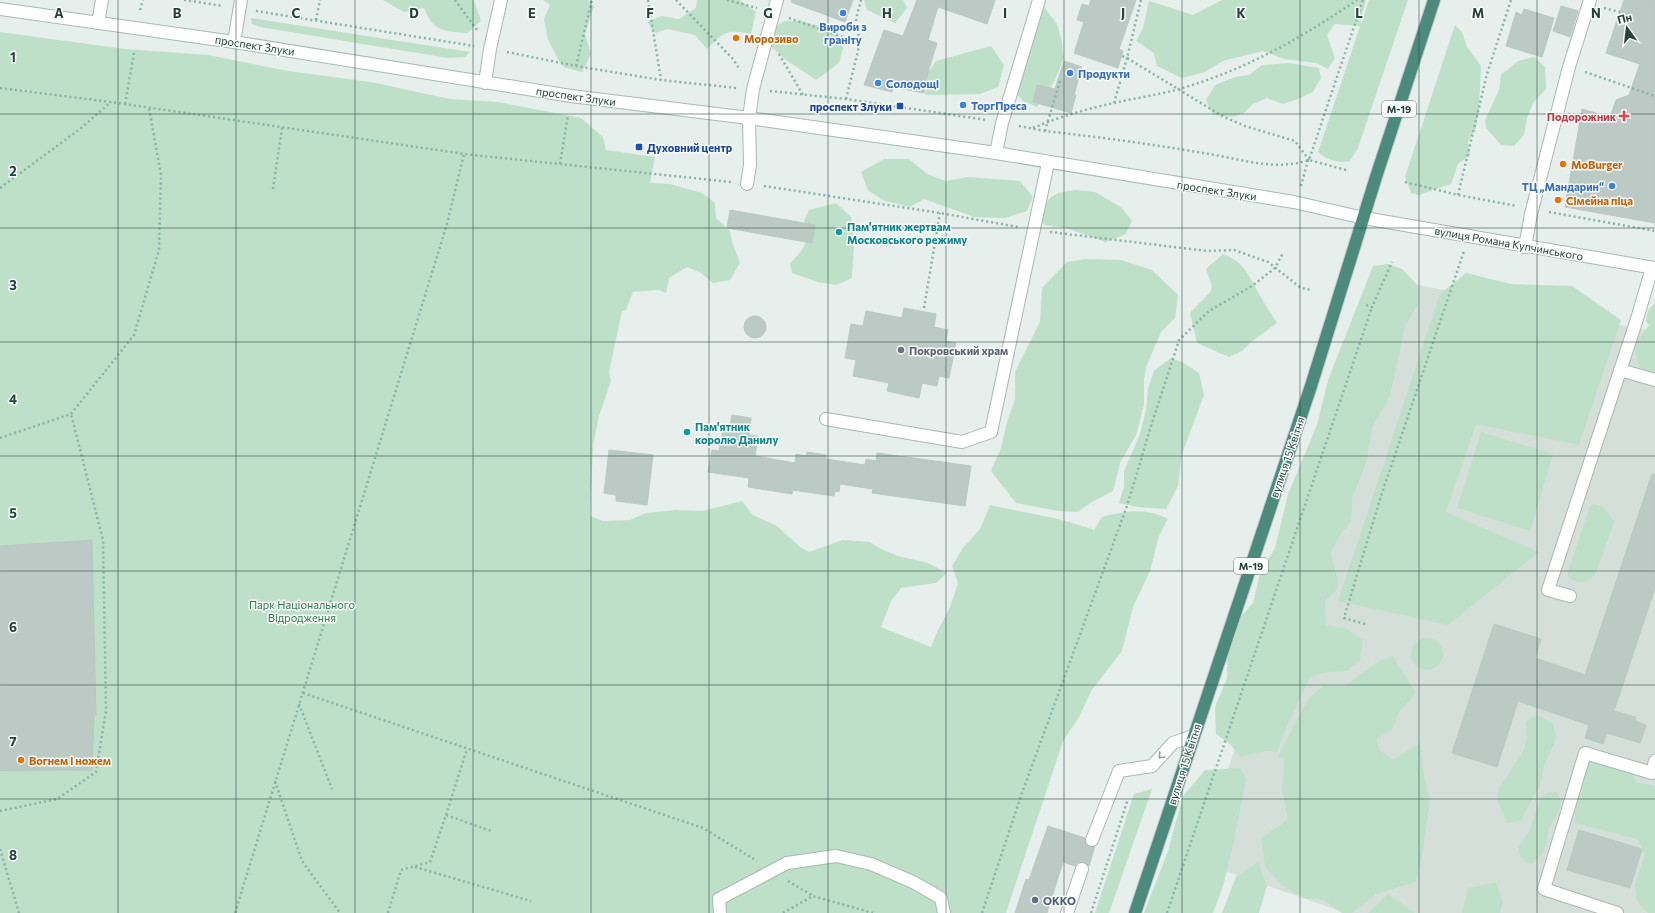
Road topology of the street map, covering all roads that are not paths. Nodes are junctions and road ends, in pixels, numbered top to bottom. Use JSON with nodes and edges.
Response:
{"nodes":[{"id":1,"x":102,"y":0,"type":"edge"},
{"id":2,"x":501,"y":0,"type":"edge"},
{"id":3,"x":777,"y":0,"type":"edge"},
{"id":4,"x":1039,"y":0,"type":"edge"},
{"id":5,"x":1434,"y":0,"type":"edge"},
{"id":6,"x":1590,"y":0,"type":"edge"},
{"id":7,"x":240,"y":5,"type":"edge"},
{"id":8,"x":0,"y":9,"type":"edge"},
{"id":9,"x":98,"y":23,"type":"junction"},
{"id":10,"x":234,"y":42,"type":"junction"},
{"id":11,"x":486,"y":82,"type":"junction"},
{"id":12,"x":749,"y":118,"type":"junction"},
{"id":13,"x":996,"y":153,"type":"junction"},
{"id":14,"x":1048,"y":163,"type":"junction"},
{"id":15,"x":747,"y":184,"type":"road end"},
{"id":16,"x":1364,"y":218,"type":"junction"},
{"id":17,"x":1525,"y":247,"type":"junction"},
{"id":18,"x":1653,"y":268,"type":"edge"},
{"id":19,"x":1620,"y":370,"type":"junction"},
{"id":20,"x":1655,"y":380,"type":"edge"},
{"id":21,"x":826,"y":419,"type":"dead end"},
{"id":22,"x":1570,"y":596,"type":"dead end"},
{"id":23,"x":1193,"y":736,"type":"junction"},
{"id":24,"x":1655,"y":761,"type":"edge"},
{"id":25,"x":1653,"y":774,"type":"edge"},
{"id":26,"x":1092,"y":840,"type":"dead end"},
{"id":27,"x":1082,"y":869,"type":"dead end"},
{"id":28,"x":720,"y":913,"type":"edge"},
{"id":29,"x":944,"y":913,"type":"edge"},
{"id":30,"x":1068,"y":913,"type":"edge"},
{"id":31,"x":1135,"y":913,"type":"edge"},
{"id":32,"x":1617,"y":913,"type":"edge"}],
"edges":[{"from":1,"to":9,"type":"main road"},
{"from":2,"to":11,"type":"main road"},
{"from":3,"to":12,"type":"main road"},
{"from":4,"to":13,"type":"main road"},
{"from":5,"to":16,"type":"highway","name":"вулиця 15 Квітня","number":"М-19"},
{"from":6,"to":17,"type":"main road"},
{"from":7,"to":10,"type":"main road"},
{"from":8,"to":9,"type":"main road","name":"проспект Злуки"},
{"from":9,"to":10,"type":"main road","name":"проспект Злуки"},
{"from":10,"to":11,"type":"main road","name":"проспект Злуки"},
{"from":11,"to":12,"type":"main road","name":"проспект Злуки"},
{"from":12,"to":13,"type":"main road","name":"проспект Злуки"},
{"from":12,"to":15,"type":"main road"},
{"from":13,"to":14,"type":"main road","name":"проспект Злуки"},
{"from":14,"to":16,"type":"main road","name":"проспект Злуки"},
{"from":14,"to":21,"type":"main road"},
{"from":16,"to":17,"type":"main road","name":"вулиця Романа Купчинського"},
{"from":16,"to":23,"type":"highway","name":"вулиця 15 Квітня","number":"М-19"},
{"from":17,"to":18,"type":"main road","name":"вулиця Романа Купчинського"},
{"from":18,"to":19,"type":"main road"},
{"from":19,"to":20,"type":"main road"},
{"from":19,"to":22,"type":"main road"},
{"from":23,"to":26,"type":"main road","one_way":true},
{"from":23,"to":31,"type":"highway","name":"вулиця 15 Квітня","number":"М-19"},
{"from":24,"to":25,"type":"main road"},
{"from":25,"to":32,"type":"main road"},
{"from":27,"to":30,"type":"main road"},
{"from":28,"to":29,"type":"main road"}]}
